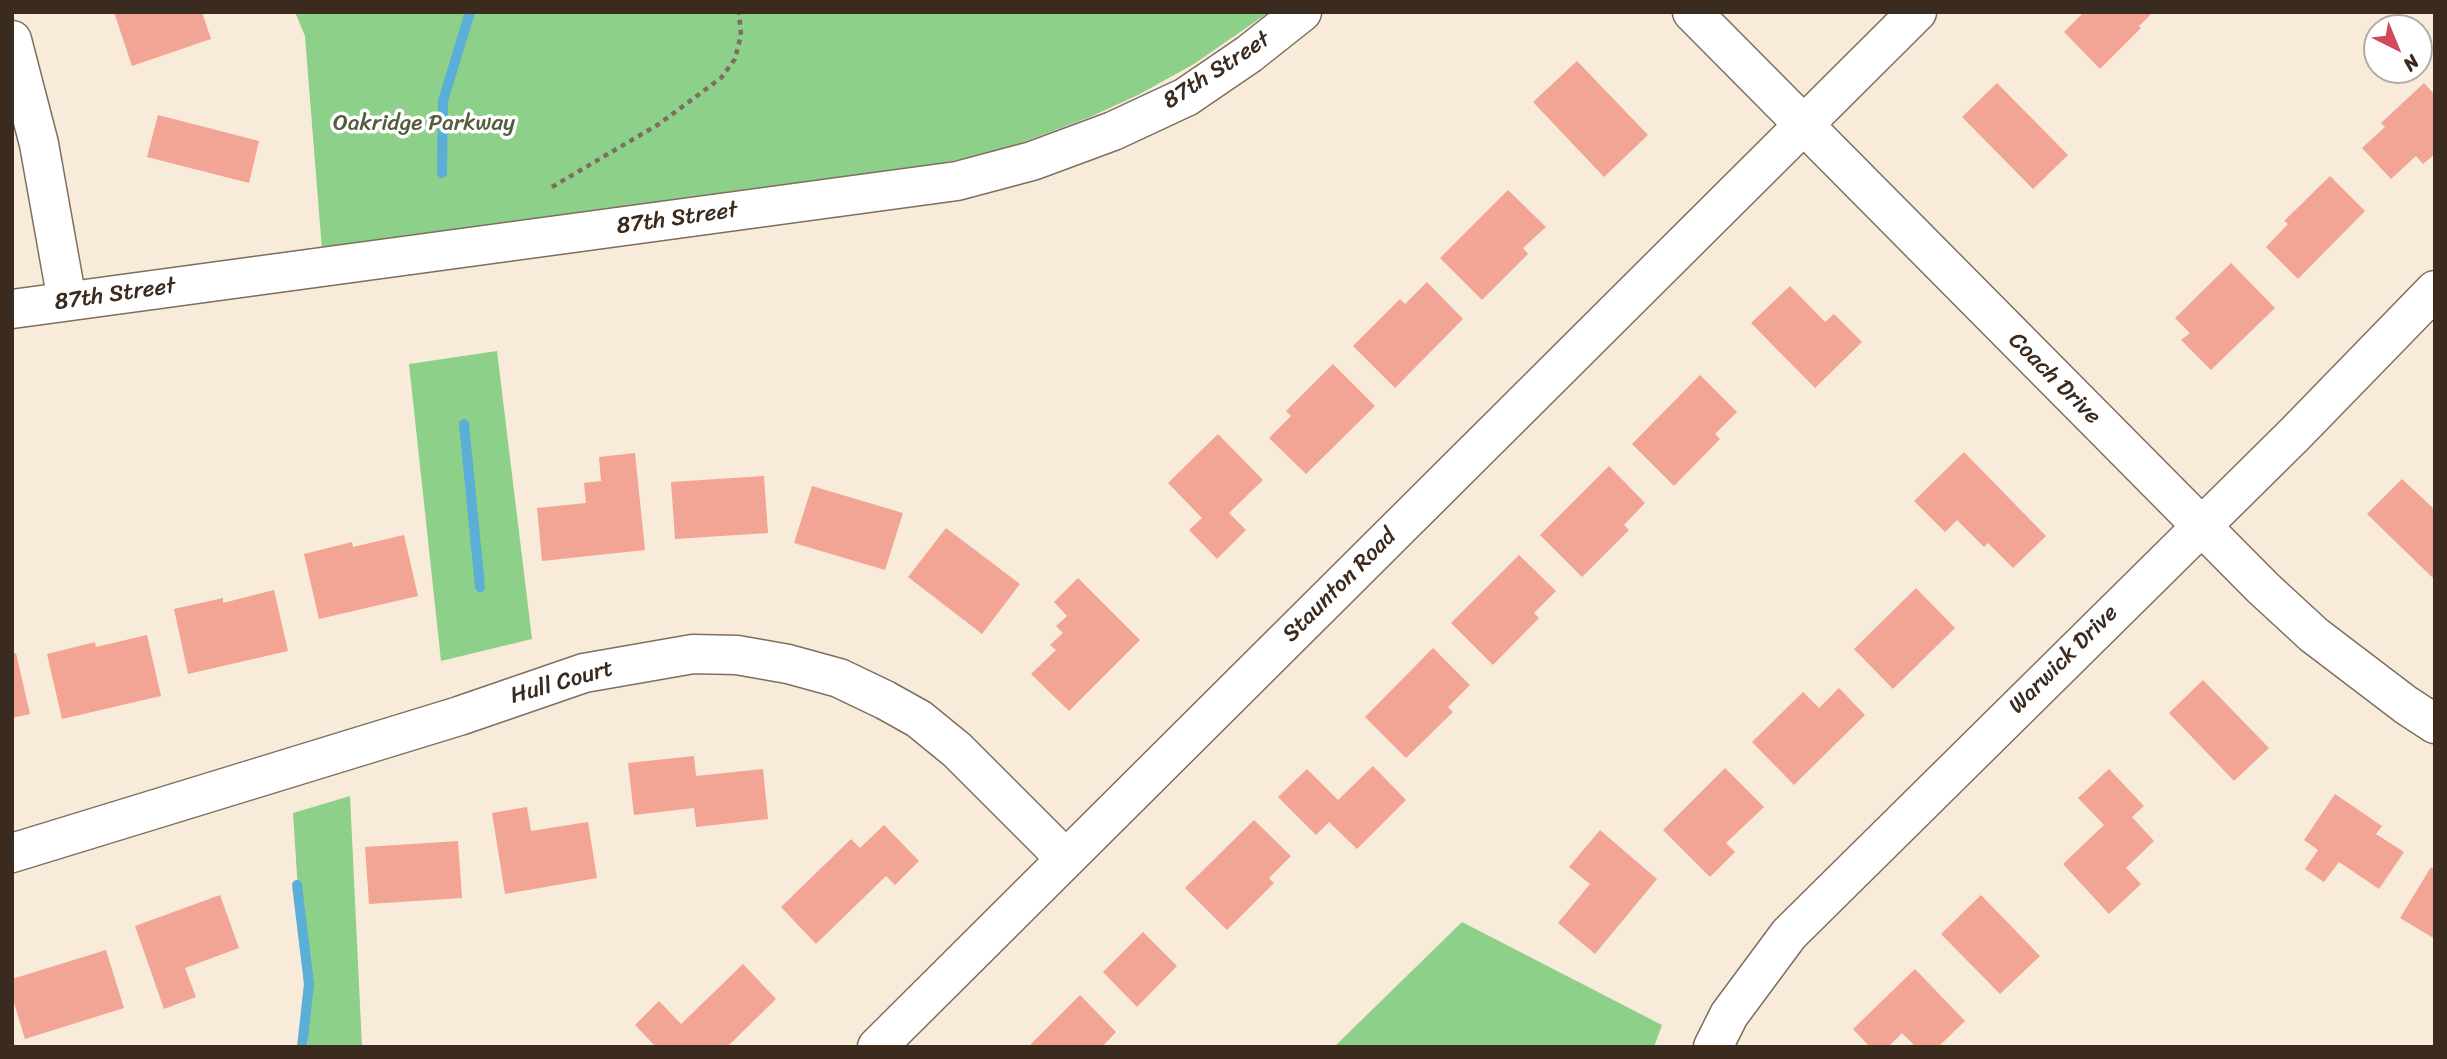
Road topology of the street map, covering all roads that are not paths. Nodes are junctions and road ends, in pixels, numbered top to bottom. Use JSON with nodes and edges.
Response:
{"nodes":[{"id":1,"x":1303,"y":12,"type":"edge"},
{"id":2,"x":1692,"y":12,"type":"edge"},
{"id":3,"x":1917,"y":12,"type":"edge"},
{"id":4,"x":12,"y":40,"type":"edge"},
{"id":5,"x":1803,"y":126,"type":"junction"},
{"id":6,"x":2435,"y":290,"type":"edge"},
{"id":7,"x":67,"y":300,"type":"junction"},
{"id":8,"x":12,"y":309,"type":"edge"},
{"id":9,"x":2200,"y":526,"type":"junction"},
{"id":10,"x":2435,"y":724,"type":"edge"},
{"id":11,"x":12,"y":853,"type":"edge"},
{"id":12,"x":1066,"y":859,"type":"junction"},
{"id":13,"x":877,"y":1047,"type":"edge"},
{"id":14,"x":1713,"y":1047,"type":"edge"}],
"edges":[{"from":1,"to":7,"type":"street","name":"87th Street"},
{"from":2,"to":5,"type":"street","name":"Coach Drive"},
{"from":3,"to":5,"type":"street","name":"Staunton Road"},
{"from":4,"to":7,"type":"street"},
{"from":5,"to":9,"type":"street","name":"Coach Drive"},
{"from":5,"to":12,"type":"street","name":"Staunton Road"},
{"from":6,"to":9,"type":"street","name":"Warwick Drive"},
{"from":7,"to":8,"type":"street","name":"87th Street"},
{"from":9,"to":10,"type":"street","name":"Coach Drive"},
{"from":9,"to":14,"type":"street","name":"Warwick Drive"},
{"from":11,"to":12,"type":"street","name":"Hull Court"},
{"from":12,"to":13,"type":"street","name":"Staunton Road"}]}
